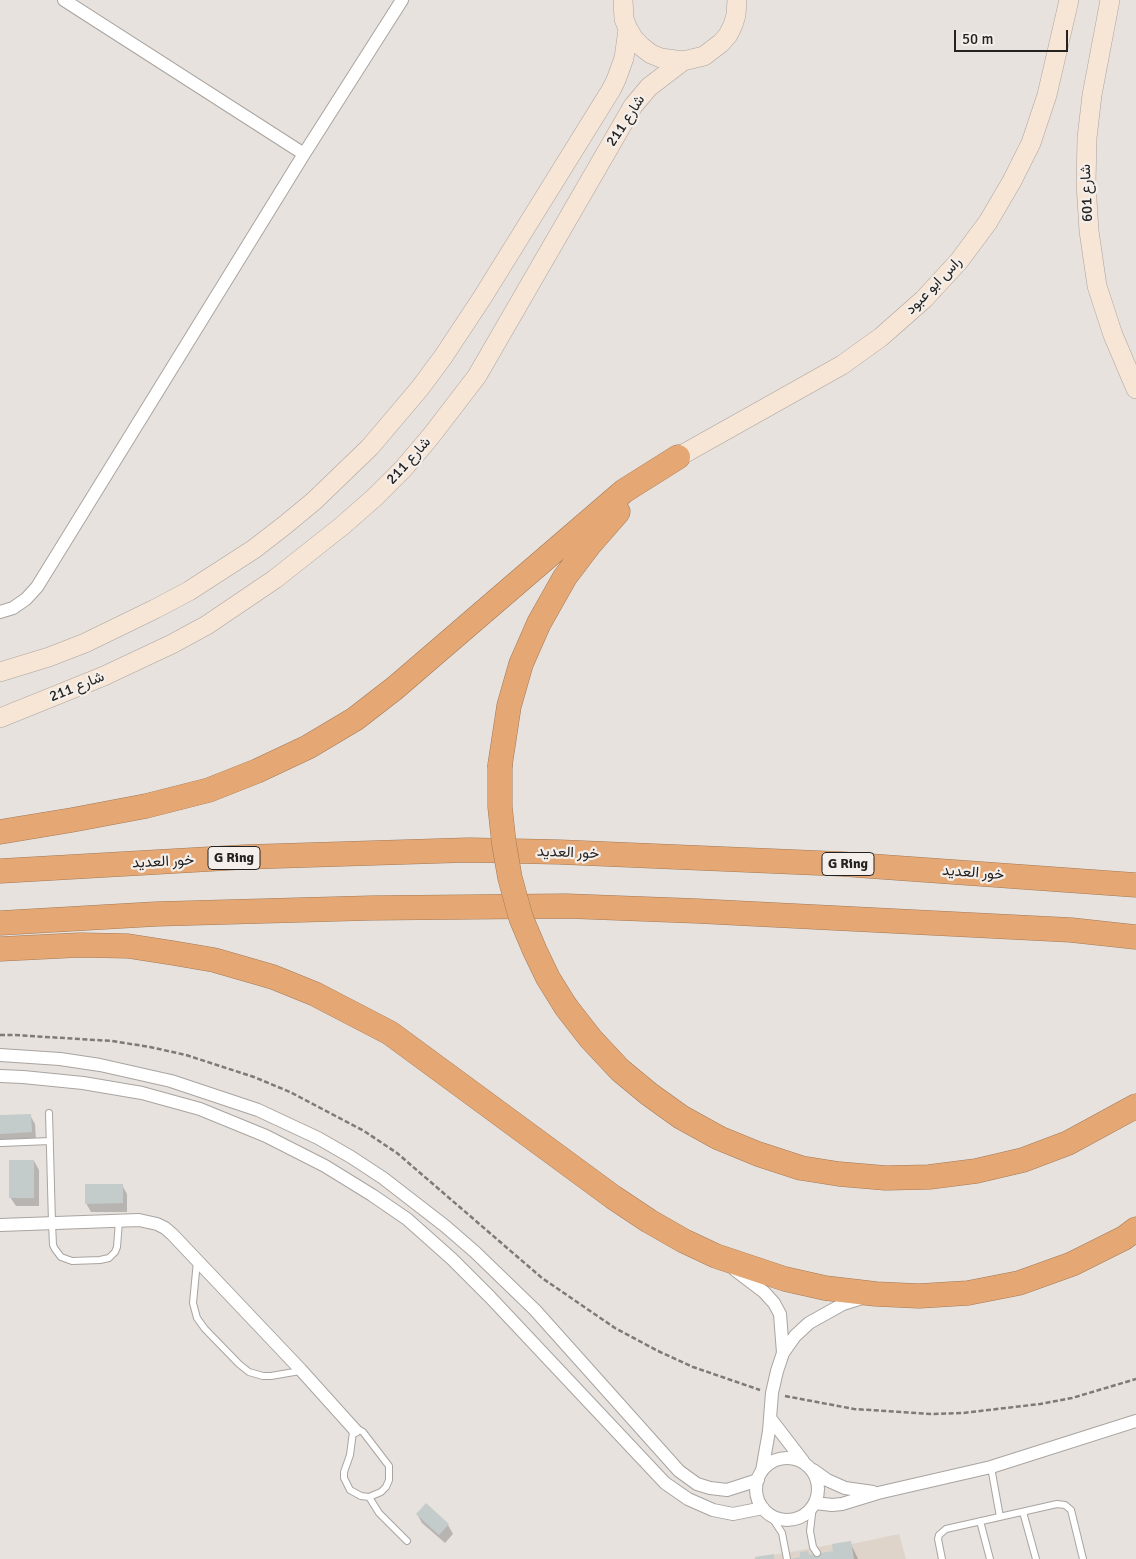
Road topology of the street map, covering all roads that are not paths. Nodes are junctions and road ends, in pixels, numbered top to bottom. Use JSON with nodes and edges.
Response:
{"nodes":[{"id":1,"x":64,"y":0,"type":"edge"},
{"id":2,"x":402,"y":0,"type":"edge"},
{"id":3,"x":623,"y":0,"type":"edge"},
{"id":4,"x":737,"y":0,"type":"edge"},
{"id":5,"x":1110,"y":0,"type":"edge"},
{"id":6,"x":1067,"y":6,"type":"edge"},
{"id":7,"x":628,"y":29,"type":"junction"},
{"id":8,"x":682,"y":61,"type":"junction"},
{"id":9,"x":304,"y":154,"type":"junction"},
{"id":10,"x":1134,"y":385,"type":"edge"},
{"id":11,"x":678,"y":457,"type":"junction"},
{"id":12,"x":0,"y":612,"type":"edge"},
{"id":13,"x":0,"y":672,"type":"edge"},
{"id":14,"x":0,"y":718,"type":"edge"},
{"id":15,"x":0,"y":832,"type":"edge"},
{"id":16,"x":0,"y":871,"type":"edge"},
{"id":17,"x":1136,"y":885,"type":"edge"},
{"id":18,"x":0,"y":923,"type":"edge"},
{"id":19,"x":1136,"y":937,"type":"edge"},
{"id":20,"x":0,"y":949,"type":"edge"},
{"id":21,"x":0,"y":1055,"type":"edge"},
{"id":22,"x":0,"y":1076,"type":"edge"},
{"id":23,"x":1136,"y":1106,"type":"edge"},
{"id":24,"x":49,"y":1113,"type":"dead end"},
{"id":25,"x":50,"y":1141,"type":"junction"},
{"id":26,"x":1,"y":1143,"type":"edge"},
{"id":27,"x":119,"y":1221,"type":"junction"},
{"id":28,"x":52,"y":1223,"type":"junction"},
{"id":29,"x":0,"y":1225,"type":"edge"},
{"id":30,"x":1136,"y":1229,"type":"edge"},
{"id":31,"x":716,"y":1256,"type":"junction"},
{"id":32,"x":197,"y":1260,"type":"junction"},
{"id":33,"x":876,"y":1294,"type":"junction"},
{"id":34,"x":783,"y":1352,"type":"junction"},
{"id":35,"x":301,"y":1370,"type":"junction"},
{"id":36,"x":770,"y":1418,"type":"junction"},
{"id":37,"x":1136,"y":1420,"type":"edge"},
{"id":38,"x":355,"y":1430,"type":"junction"},
{"id":39,"x":808,"y":1466,"type":"junction"},
{"id":40,"x":991,"y":1467,"type":"junction"},
{"id":41,"x":760,"y":1476,"type":"junction"},
{"id":42,"x":878,"y":1493,"type":"junction"},
{"id":43,"x":369,"y":1497,"type":"junction"},
{"id":44,"x":814,"y":1504,"type":"junction"},
{"id":45,"x":767,"y":1512,"type":"junction"},
{"id":46,"x":1023,"y":1512,"type":"junction"},
{"id":47,"x":1000,"y":1517,"type":"junction"},
{"id":48,"x":980,"y":1521,"type":"junction"},
{"id":49,"x":407,"y":1541,"type":"dead end"},
{"id":50,"x":817,"y":1553,"type":"dead end"},
{"id":51,"x":787,"y":1559,"type":"edge"},
{"id":52,"x":942,"y":1559,"type":"edge"},
{"id":53,"x":990,"y":1559,"type":"edge"},
{"id":54,"x":1036,"y":1559,"type":"edge"},
{"id":55,"x":1083,"y":1559,"type":"edge"}],
"edges":[{"from":1,"to":9,"type":"street"},
{"from":2,"to":9,"type":"street"},
{"from":3,"to":7,"type":"main road"},
{"from":4,"to":8,"type":"main road"},
{"from":5,"to":10,"type":"main road","name":"شارع 601"},
{"from":6,"to":11,"type":"main road","name":"راس ابو عبود"},
{"from":7,"to":8,"type":"main road"},
{"from":7,"to":13,"type":"main road","name":"شارع 211"},
{"from":8,"to":14,"type":"main road","name":"شارع 211"},
{"from":9,"to":12,"type":"street"},
{"from":11,"to":15,"type":"highway"},
{"from":11,"to":23,"type":"highway","bridge":true},
{"from":16,"to":17,"type":"highway","name":"خور العديد","number":"G Ring"},
{"from":18,"to":19,"type":"highway"},
{"from":20,"to":31,"type":"highway"},
{"from":21,"to":41,"type":"street"},
{"from":22,"to":45,"type":"street"},
{"from":24,"to":25,"type":"lane"},
{"from":25,"to":26,"type":"lane"},
{"from":25,"to":28,"type":"lane"},
{"from":27,"to":28,"type":"street"},
{"from":27,"to":28,"type":"lane"},
{"from":27,"to":32,"type":"street"},
{"from":28,"to":29,"type":"street"},
{"from":30,"to":33,"type":"highway"},
{"from":31,"to":33,"type":"highway"},
{"from":31,"to":34,"type":"street"},
{"from":32,"to":35,"type":"street"},
{"from":32,"to":35,"type":"lane"},
{"from":33,"to":34,"type":"street"},
{"from":34,"to":36,"type":"street"},
{"from":35,"to":38,"type":"street"},
{"from":36,"to":39,"type":"street"},
{"from":36,"to":41,"type":"street"},
{"from":37,"to":40,"type":"street"},
{"from":38,"to":43,"type":"lane"},
{"from":38,"to":43,"type":"lane"},
{"from":39,"to":41,"type":"street"},
{"from":39,"to":42,"type":"street"},
{"from":39,"to":44,"type":"street"},
{"from":40,"to":42,"type":"street"},
{"from":40,"to":47,"type":"lane"},
{"from":41,"to":45,"type":"street"},
{"from":42,"to":44,"type":"street"},
{"from":43,"to":49,"type":"lane"},
{"from":44,"to":45,"type":"street"},
{"from":44,"to":50,"type":"lane"},
{"from":45,"to":51,"type":"lane"},
{"from":46,"to":47,"type":"lane"},
{"from":46,"to":54,"type":"lane"},
{"from":46,"to":55,"type":"lane"},
{"from":47,"to":48,"type":"lane"},
{"from":48,"to":52,"type":"lane"},
{"from":48,"to":53,"type":"lane"}]}
